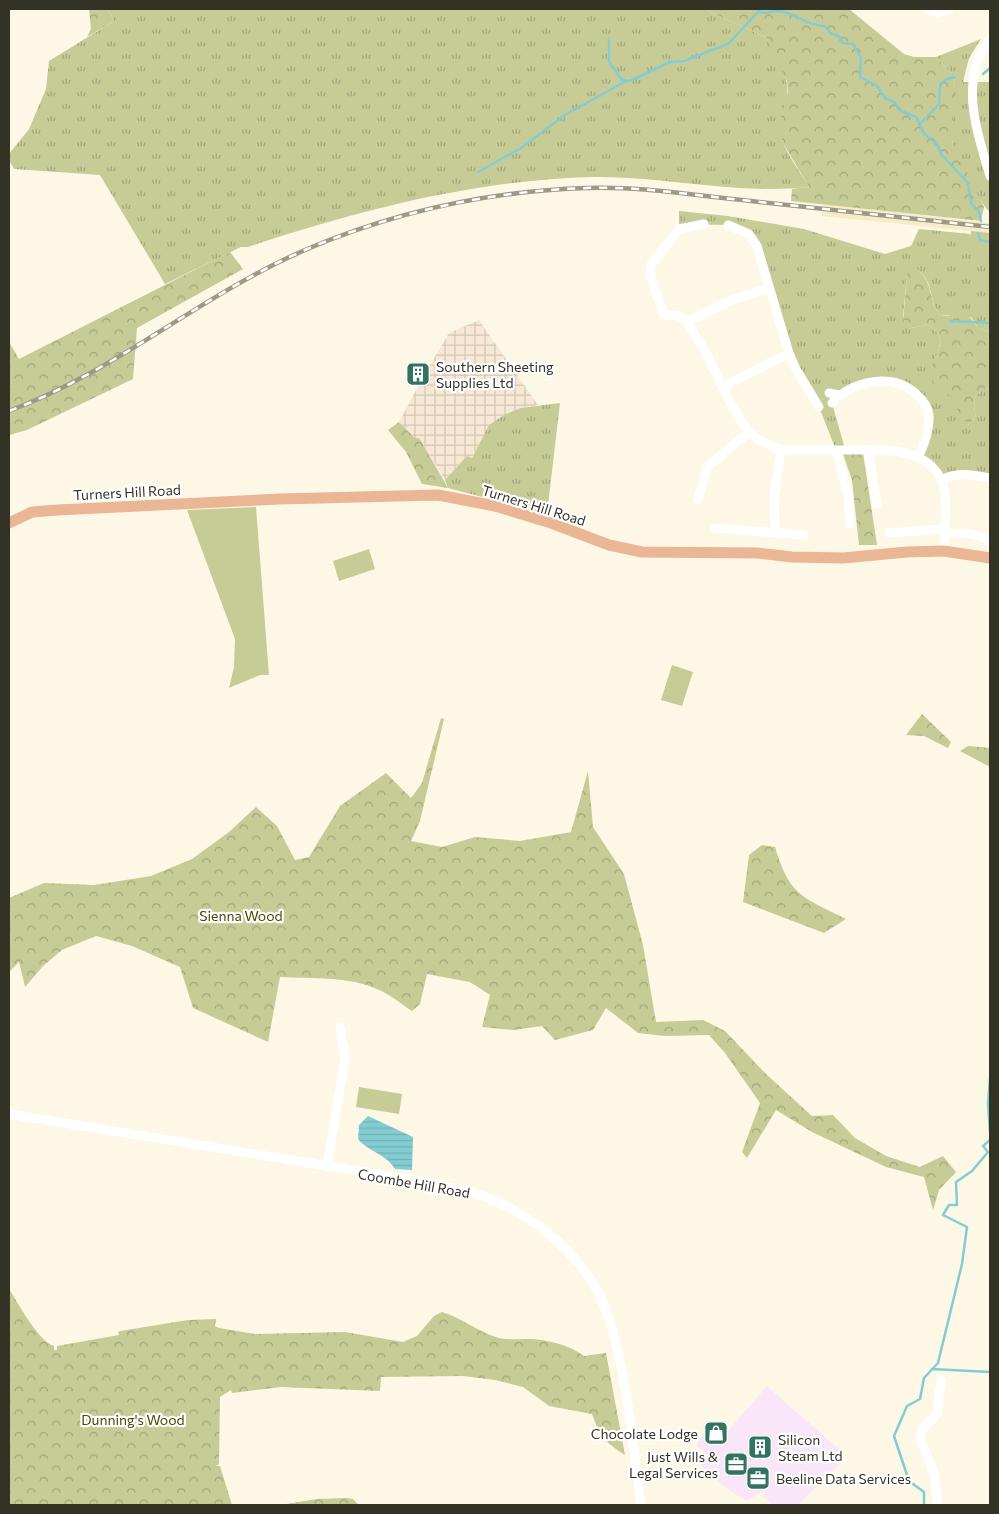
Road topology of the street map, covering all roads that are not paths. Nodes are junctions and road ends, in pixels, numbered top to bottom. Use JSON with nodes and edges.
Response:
{"nodes":[{"id":1,"x":928,"y":9,"type":"edge"},
{"id":2,"x":948,"y":9,"type":"edge"},
{"id":3,"x":990,"y":39,"type":"edge"},
{"id":4,"x":990,"y":176,"type":"edge"},
{"id":5,"x":704,"y":224,"type":"dead end"},
{"id":6,"x":728,"y":225,"type":"dead end"},
{"id":7,"x":769,"y":288,"type":"junction"},
{"id":8,"x":687,"y":322,"type":"junction"},
{"id":9,"x":789,"y":353,"type":"junction"},
{"id":10,"x":723,"y":387,"type":"junction"},
{"id":11,"x":829,"y":393,"type":"dead end"},
{"id":12,"x":839,"y":395,"type":"junction"},
{"id":13,"x":832,"y":404,"type":"dead end"},
{"id":14,"x":819,"y":407,"type":"dead end"},
{"id":15,"x":749,"y":432,"type":"junction"},
{"id":16,"x":781,"y":450,"type":"junction"},
{"id":17,"x":836,"y":450,"type":"junction"},
{"id":18,"x":868,"y":450,"type":"junction"},
{"id":19,"x":919,"y":456,"type":"junction"},
{"id":20,"x":990,"y":478,"type":"edge"},
{"id":21,"x":941,"y":480,"type":"junction"},
{"id":22,"x":698,"y":499,"type":"dead end"},
{"id":23,"x":877,"y":504,"type":"dead end"},
{"id":24,"x":9,"y":523,"type":"edge"},
{"id":25,"x":850,"y":524,"type":"dead end"},
{"id":26,"x":715,"y":528,"type":"dead end"},
{"id":27,"x":945,"y":531,"type":"junction"},
{"id":28,"x":775,"y":532,"type":"junction"},
{"id":29,"x":889,"y":533,"type":"dead end"},
{"id":30,"x":803,"y":535,"type":"dead end"},
{"id":31,"x":989,"y":543,"type":"dead end"},
{"id":32,"x":944,"y":551,"type":"junction"},
{"id":33,"x":990,"y":558,"type":"edge"},
{"id":34,"x":340,"y":1027,"type":"dead end"},
{"id":35,"x":9,"y":1114,"type":"edge"},
{"id":36,"x":328,"y":1168,"type":"junction"},
{"id":37,"x":941,"y":1380,"type":"dead end"},
{"id":38,"x":641,"y":1505,"type":"edge"},
{"id":39,"x":938,"y":1505,"type":"edge"}],
"edges":[{"from":1,"to":2,"type":"street"},
{"from":3,"to":4,"type":"street"},
{"from":5,"to":8,"type":"street"},
{"from":6,"to":7,"type":"street"},
{"from":7,"to":8,"type":"street"},
{"from":7,"to":9,"type":"street"},
{"from":8,"to":10,"type":"street"},
{"from":9,"to":10,"type":"street"},
{"from":9,"to":14,"type":"street"},
{"from":10,"to":15,"type":"street"},
{"from":11,"to":12,"type":"street"},
{"from":12,"to":13,"type":"street"},
{"from":12,"to":19,"type":"street"},
{"from":15,"to":16,"type":"street"},
{"from":15,"to":22,"type":"street"},
{"from":16,"to":17,"type":"street"},
{"from":16,"to":28,"type":"street"},
{"from":17,"to":18,"type":"street"},
{"from":17,"to":25,"type":"street"},
{"from":18,"to":19,"type":"street"},
{"from":18,"to":23,"type":"street"},
{"from":19,"to":21,"type":"street"},
{"from":20,"to":21,"type":"street"},
{"from":21,"to":27,"type":"street"},
{"from":24,"to":32,"type":"main road","name":"Turners Hill Road"},
{"from":26,"to":28,"type":"street"},
{"from":27,"to":29,"type":"street"},
{"from":27,"to":31,"type":"street"},
{"from":27,"to":32,"type":"street"},
{"from":28,"to":30,"type":"street"},
{"from":32,"to":33,"type":"main road","name":"Turners Hill Road"},
{"from":34,"to":36,"type":"street"},
{"from":35,"to":36,"type":"street","name":"Coombe Hill Road"},
{"from":36,"to":38,"type":"street","name":"Coombe Hill Road"},
{"from":37,"to":39,"type":"street"}]}
